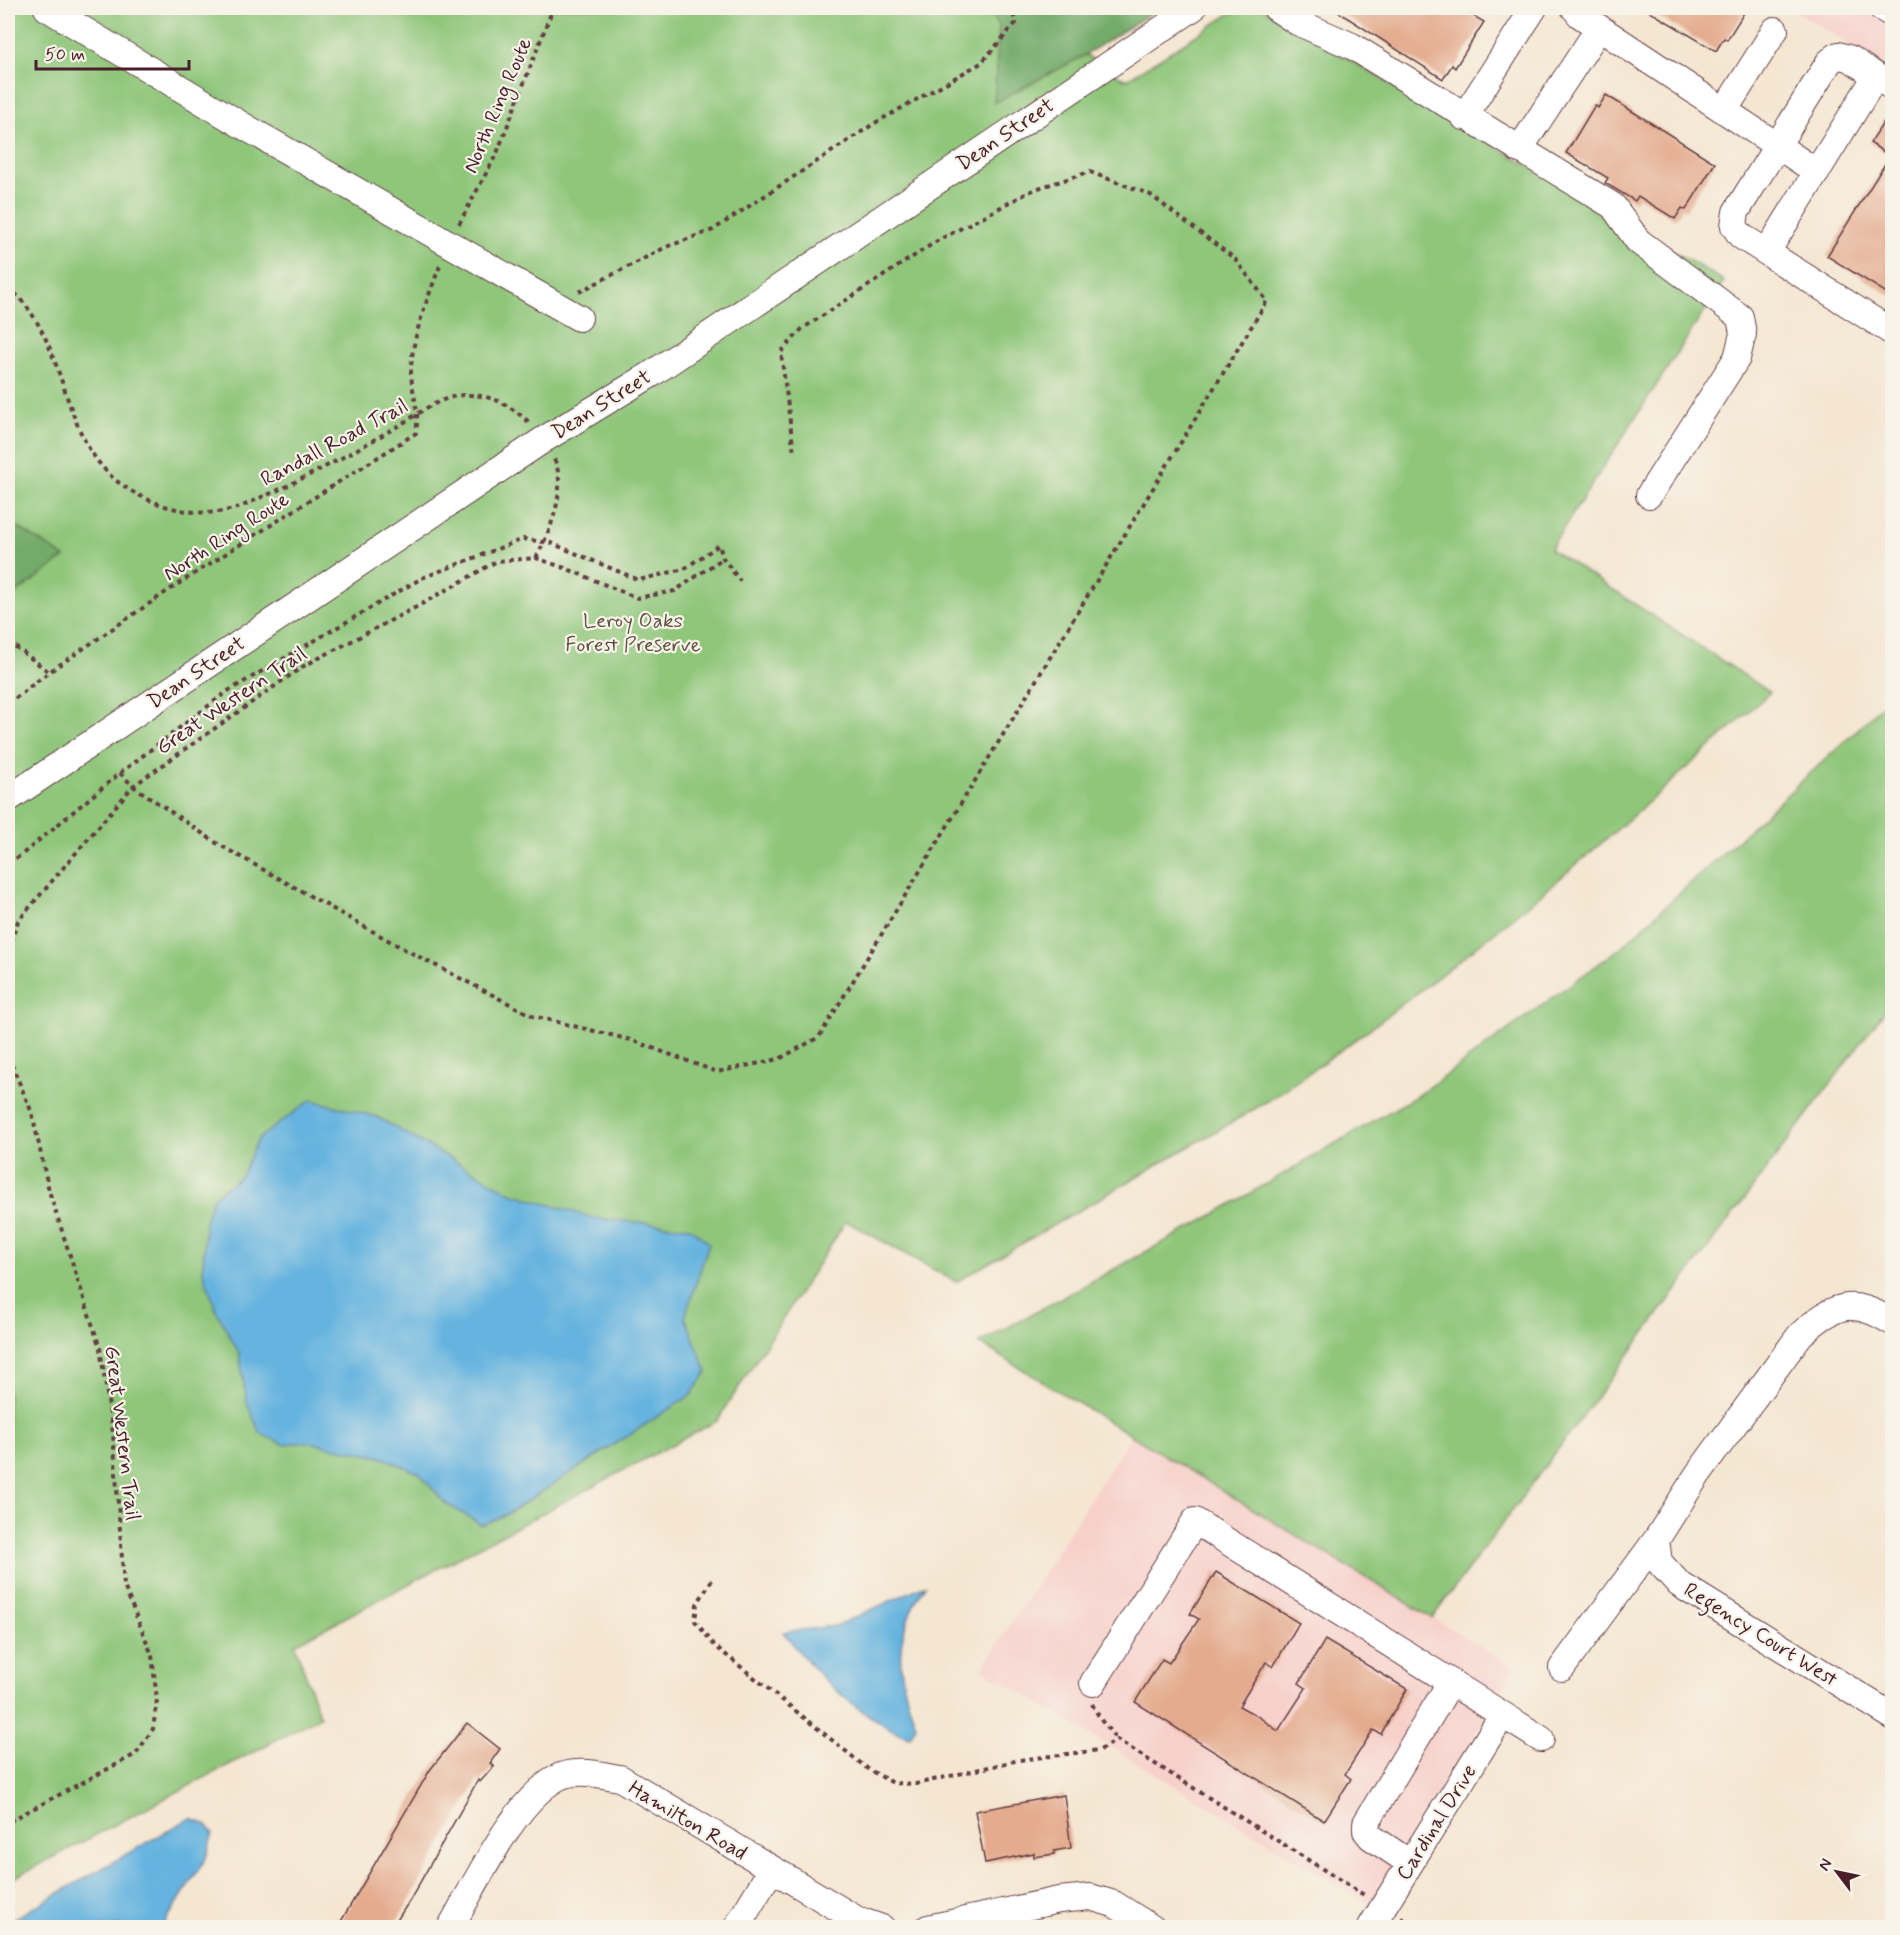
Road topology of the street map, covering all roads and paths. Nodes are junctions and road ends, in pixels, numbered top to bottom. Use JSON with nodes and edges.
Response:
{"nodes":[{"id":1,"x":16,"y":8,"type":"edge"},
{"id":2,"x":47,"y":8,"type":"edge"},
{"id":3,"x":553,"y":8,"type":"edge"},
{"id":4,"x":1011,"y":8,"type":"edge"},
{"id":5,"x":1193,"y":8,"type":"edge"},
{"id":6,"x":1276,"y":8,"type":"edge"},
{"id":7,"x":1532,"y":8,"type":"edge"},
{"id":8,"x":1574,"y":8,"type":"edge"},
{"id":9,"x":1882,"y":8,"type":"edge"},
{"id":10,"x":8,"y":12,"type":"edge"},
{"id":11,"x":1893,"y":14,"type":"edge"},
{"id":12,"x":1599,"y":28,"type":"junction"},
{"id":13,"x":1775,"y":30,"type":"dead end"},
{"id":14,"x":1884,"y":81,"type":"edge"},
{"id":15,"x":1724,"y":111,"type":"junction"},
{"id":16,"x":1464,"y":117,"type":"junction"},
{"id":17,"x":1777,"y":146,"type":"junction"},
{"id":18,"x":1519,"y":150,"type":"junction"},
{"id":19,"x":1817,"y":172,"type":"junction"},
{"id":20,"x":449,"y":243,"type":"junction"},
{"id":21,"x":1767,"y":252,"type":"junction"},
{"id":22,"x":8,"y":287,"type":"edge"},
{"id":23,"x":554,"y":304,"type":"junction"},
{"id":24,"x":579,"y":318,"type":"dead end"},
{"id":25,"x":1893,"y":333,"type":"edge"},
{"id":26,"x":419,"y":414,"type":"junction"},
{"id":27,"x":535,"y":427,"type":"dead end"},
{"id":28,"x":794,"y":453,"type":"dead end"},
{"id":29,"x":553,"y":456,"type":"dead end"},
{"id":30,"x":1649,"y":495,"type":"dead end"},
{"id":31,"x":545,"y":542,"type":"junction"},
{"id":32,"x":536,"y":558,"type":"junction"},
{"id":33,"x":723,"y":558,"type":"junction"},
{"id":34,"x":740,"y":581,"type":"dead end"},
{"id":35,"x":8,"y":641,"type":"edge"},
{"id":36,"x":49,"y":672,"type":"junction"},
{"id":37,"x":8,"y":704,"type":"edge"},
{"id":38,"x":120,"y":773,"type":"junction"},
{"id":39,"x":133,"y":786,"type":"junction"},
{"id":40,"x":8,"y":799,"type":"edge"},
{"id":41,"x":8,"y":863,"type":"edge"},
{"id":42,"x":8,"y":950,"type":"edge"},
{"id":43,"x":8,"y":1056,"type":"edge"},
{"id":44,"x":1893,"y":1322,"type":"edge"},
{"id":45,"x":1656,"y":1540,"type":"junction"},
{"id":46,"x":712,"y":1580,"type":"dead end"},
{"id":47,"x":1562,"y":1668,"type":"dead end"},
{"id":48,"x":1094,"y":1683,"type":"joint"},
{"id":49,"x":1450,"y":1683,"type":"junction"},
{"id":50,"x":1502,"y":1716,"type":"junction"},
{"id":51,"x":1893,"y":1716,"type":"edge"},
{"id":52,"x":1541,"y":1739,"type":"dead end"},
{"id":53,"x":1117,"y":1740,"type":"junction"},
{"id":54,"x":8,"y":1822,"type":"edge"},
{"id":55,"x":1410,"y":1863,"type":"junction"},
{"id":56,"x":771,"y":1870,"type":"junction"},
{"id":57,"x":1365,"y":1896,"type":"dead end"},
{"id":58,"x":450,"y":1928,"type":"edge"},
{"id":59,"x":736,"y":1928,"type":"edge"},
{"id":60,"x":882,"y":1928,"type":"edge"},
{"id":61,"x":928,"y":1928,"type":"edge"},
{"id":62,"x":1152,"y":1928,"type":"edge"},
{"id":63,"x":1370,"y":1928,"type":"edge"}],
"edges":[{"from":1,"to":10,"type":"path"},
{"from":2,"to":20,"type":"street"},
{"from":3,"to":20,"type":"path","name":"North Ring Route"},
{"from":4,"to":23,"type":"path"},
{"from":5,"to":40,"type":"street","name":"Dean Street"},
{"from":6,"to":16,"type":"street"},
{"from":7,"to":16,"type":"street"},
{"from":8,"to":12,"type":"street"},
{"from":9,"to":11,"type":"street"},
{"from":12,"to":15,"type":"street"},
{"from":12,"to":18,"type":"street"},
{"from":13,"to":15,"type":"street"},
{"from":14,"to":17,"type":"street"},
{"from":14,"to":19,"type":"street"},
{"from":15,"to":17,"type":"street"},
{"from":16,"to":18,"type":"street"},
{"from":17,"to":19,"type":"street"},
{"from":17,"to":21,"type":"street"},
{"from":18,"to":30,"type":"street"},
{"from":19,"to":21,"type":"street"},
{"from":20,"to":23,"type":"street"},
{"from":20,"to":26,"type":"path","name":"North Ring Route"},
{"from":21,"to":25,"type":"street"},
{"from":22,"to":26,"type":"path","name":"Randall Road Trail"},
{"from":23,"to":24,"type":"street"},
{"from":26,"to":27,"type":"path","name":"Randall Road Trail"},
{"from":26,"to":36,"type":"path","name":"North Ring Route"},
{"from":28,"to":39,"type":"path"},
{"from":29,"to":31,"type":"path"},
{"from":31,"to":32,"type":"path"},
{"from":31,"to":33,"type":"path"},
{"from":31,"to":38,"type":"path"},
{"from":32,"to":33,"type":"path"},
{"from":32,"to":39,"type":"path","name":"Great Western Trail"},
{"from":33,"to":34,"type":"path"},
{"from":35,"to":36,"type":"path"},
{"from":36,"to":37,"type":"path","name":"North Ring Route"},
{"from":38,"to":39,"type":"path"},
{"from":38,"to":41,"type":"path"},
{"from":39,"to":42,"type":"path","name":"Great Western Trail"},
{"from":43,"to":54,"type":"path","name":"Great Western Trail"},
{"from":44,"to":45,"type":"street"},
{"from":45,"to":47,"type":"street"},
{"from":45,"to":51,"type":"street","name":"Regency Court West"},
{"from":46,"to":53,"type":"path"},
{"from":48,"to":49,"type":"street"},
{"from":48,"to":53,"type":"path"},
{"from":49,"to":50,"type":"street"},
{"from":49,"to":55,"type":"street"},
{"from":50,"to":52,"type":"street"},
{"from":50,"to":55,"type":"street","name":"Cardinal Drive"},
{"from":53,"to":57,"type":"path"},
{"from":55,"to":63,"type":"street","name":"Cardinal Drive"},
{"from":56,"to":58,"type":"street","name":"Hamilton Road"},
{"from":56,"to":59,"type":"street"},
{"from":56,"to":60,"type":"street","name":"Hamilton Road"},
{"from":61,"to":62,"type":"street"}]}
